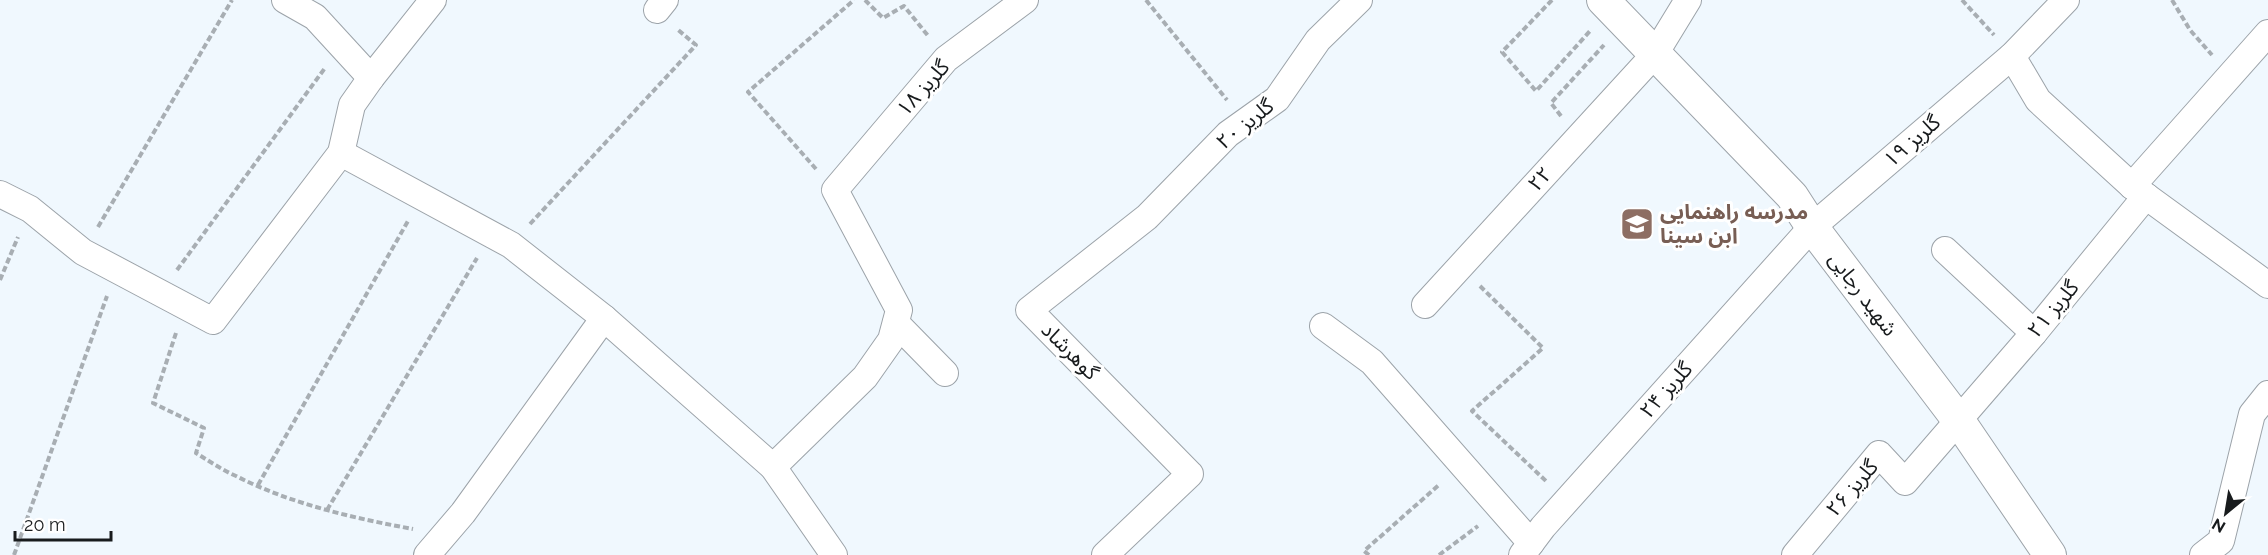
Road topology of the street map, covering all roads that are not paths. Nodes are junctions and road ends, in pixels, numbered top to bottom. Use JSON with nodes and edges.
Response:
{"nodes":[{"id":1,"x":285,"y":0,"type":"edge"},
{"id":2,"x":433,"y":0,"type":"edge"},
{"id":3,"x":1025,"y":0,"type":"edge"},
{"id":4,"x":1359,"y":0,"type":"edge"},
{"id":5,"x":1688,"y":0,"type":"edge"},
{"id":6,"x":2066,"y":0,"type":"edge"},
{"id":7,"x":1613,"y":10,"type":"edge"},
{"id":8,"x":2268,"y":33,"type":"edge"},
{"id":9,"x":1655,"y":54,"type":"junction"},
{"id":10,"x":2012,"y":56,"type":"junction"},
{"id":11,"x":371,"y":78,"type":"junction"},
{"id":12,"x":341,"y":153,"type":"junction"},
{"id":13,"x":2139,"y":191,"type":"junction"},
{"id":14,"x":0,"y":194,"type":"edge"},
{"id":15,"x":1147,"y":217,"type":"joint"},
{"id":16,"x":1812,"y":227,"type":"junction"},
{"id":17,"x":1946,"y":250,"type":"dead end"},
{"id":18,"x":2268,"y":285,"type":"edge"},
{"id":19,"x":1425,"y":305,"type":"dead end"},
{"id":20,"x":604,"y":318,"type":"junction"},
{"id":21,"x":896,"y":323,"type":"junction"},
{"id":22,"x":1323,"y":326,"type":"dead end"},
{"id":23,"x":2034,"y":333,"type":"junction"},
{"id":24,"x":945,"y":373,"type":"dead end"},
{"id":25,"x":2268,"y":394,"type":"edge"},
{"id":26,"x":1959,"y":421,"type":"junction"},
{"id":27,"x":773,"y":466,"type":"junction"},
{"id":28,"x":1526,"y":549,"type":"edge"},
{"id":29,"x":427,"y":555,"type":"edge"},
{"id":30,"x":834,"y":555,"type":"edge"},
{"id":31,"x":1105,"y":555,"type":"edge"},
{"id":32,"x":1795,"y":555,"type":"edge"},
{"id":33,"x":2050,"y":555,"type":"edge"},
{"id":34,"x":2203,"y":555,"type":"edge"}],
"edges":[{"from":1,"to":11,"type":"street"},
{"from":2,"to":11,"type":"street"},
{"from":3,"to":21,"type":"street","name":"گلریز ۱۸"},
{"from":4,"to":15,"type":"street","name":"گلریز ۲۰"},
{"from":5,"to":9,"type":"street","name":"۲۲"},
{"from":6,"to":10,"type":"street","name":"گلریز ۱۹"},
{"from":7,"to":9,"type":"street","name":"شهید رجایی"},
{"from":8,"to":13,"type":"street","name":"گلریز ۲۱"},
{"from":9,"to":16,"type":"street","name":"شهید رجایی"},
{"from":9,"to":19,"type":"street","name":"۲۲"},
{"from":10,"to":13,"type":"street"},
{"from":10,"to":16,"type":"street","name":"گلریز ۱۹"},
{"from":11,"to":12,"type":"street"},
{"from":12,"to":14,"type":"street"},
{"from":12,"to":20,"type":"street"},
{"from":13,"to":18,"type":"street"},
{"from":13,"to":23,"type":"street","name":"گلریز ۲۱"},
{"from":15,"to":31,"type":"street","name":"گوهرشاد"},
{"from":16,"to":26,"type":"street","name":"شهید رجایی"},
{"from":16,"to":28,"type":"street","name":"گلریز ۲۴"},
{"from":17,"to":23,"type":"street"},
{"from":20,"to":27,"type":"street"},
{"from":20,"to":29,"type":"street"},
{"from":21,"to":24,"type":"street"},
{"from":21,"to":27,"type":"street"},
{"from":22,"to":28,"type":"street"},
{"from":23,"to":26,"type":"street","name":"گلریز ۲۱"},
{"from":25,"to":34,"type":"street"},
{"from":26,"to":32,"type":"street","name":"گلریز ۲۶"},
{"from":26,"to":33,"type":"street","name":"شهید رجایی"},
{"from":27,"to":30,"type":"street"}]}
